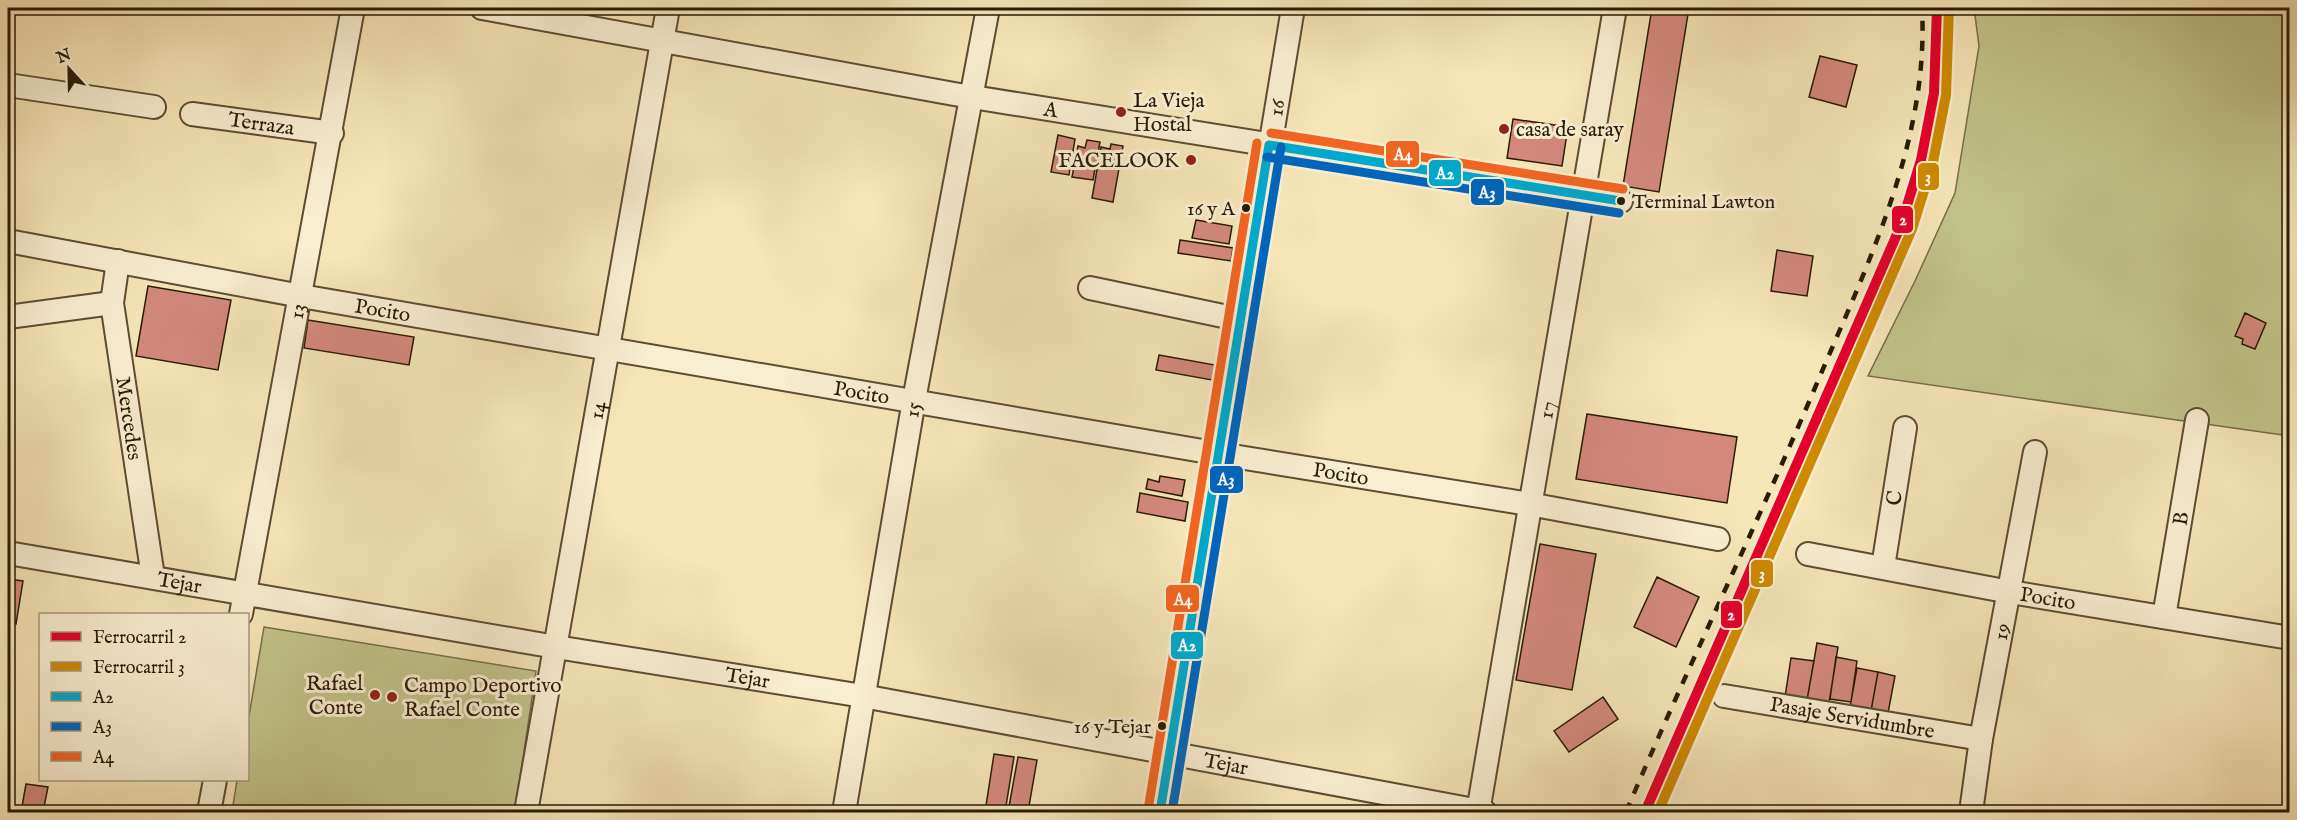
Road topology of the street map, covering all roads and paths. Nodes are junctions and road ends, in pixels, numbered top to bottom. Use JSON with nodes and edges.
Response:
{"nodes":[{"id":1,"x":353,"y":8,"type":"edge"},
{"id":2,"x":482,"y":8,"type":"edge"},
{"id":3,"x":668,"y":8,"type":"edge"},
{"id":4,"x":988,"y":8,"type":"edge"},
{"id":5,"x":1293,"y":8,"type":"edge"},
{"id":6,"x":1615,"y":8,"type":"edge"},
{"id":7,"x":662,"y":39,"type":"junction"},
{"id":8,"x":8,"y":84,"type":"edge"},
{"id":9,"x":973,"y":96,"type":"junction"},
{"id":10,"x":154,"y":107,"type":"dead end"},
{"id":11,"x":192,"y":114,"type":"dead end"},
{"id":12,"x":332,"y":133,"type":"junction"},
{"id":13,"x":1269,"y":145,"type":"junction"},
{"id":14,"x":1583,"y":194,"type":"junction"},
{"id":15,"x":1622,"y":201,"type":"dead end"},
{"id":16,"x":8,"y":241,"type":"edge"},
{"id":17,"x":118,"y":261,"type":"junction"},
{"id":18,"x":1090,"y":288,"type":"dead end"},
{"id":19,"x":301,"y":296,"type":"junction"},
{"id":20,"x":112,"y":303,"type":"junction"},
{"id":21,"x":8,"y":317,"type":"edge"},
{"id":22,"x":1242,"y":320,"type":"junction"},
{"id":23,"x":609,"y":349,"type":"junction"},
{"id":24,"x":914,"y":400,"type":"junction"},
{"id":25,"x":2197,"y":420,"type":"dead end"},
{"id":26,"x":1905,"y":428,"type":"dead end"},
{"id":27,"x":2035,"y":452,"type":"dead end"},
{"id":28,"x":1220,"y":454,"type":"junction"},
{"id":29,"x":1529,"y":504,"type":"junction"},
{"id":30,"x":1718,"y":539,"type":"dead end"},
{"id":31,"x":8,"y":553,"type":"edge"},
{"id":32,"x":1808,"y":554,"type":"dead end"},
{"id":33,"x":1883,"y":567,"type":"junction"},
{"id":34,"x":153,"y":577,"type":"junction"},
{"id":35,"x":2010,"y":592,"type":"junction"},
{"id":36,"x":243,"y":604,"type":"edge"},
{"id":37,"x":2164,"y":617,"type":"junction"},
{"id":38,"x":2289,"y":638,"type":"edge"},
{"id":39,"x":556,"y":647,"type":"junction"},
{"id":40,"x":863,"y":696,"type":"junction"},
{"id":41,"x":1724,"y":696,"type":"dead end"},
{"id":42,"x":1981,"y":739,"type":"junction"},
{"id":43,"x":1170,"y":754,"type":"junction"},
{"id":44,"x":215,"y":781,"type":"edge"},
{"id":45,"x":1480,"y":812,"type":"edge"},
{"id":46,"x":209,"y":813,"type":"edge"},
{"id":47,"x":526,"y":813,"type":"edge"},
{"id":48,"x":843,"y":813,"type":"edge"},
{"id":49,"x":1160,"y":813,"type":"edge"},
{"id":50,"x":1971,"y":813,"type":"edge"}],
"edges":[{"from":1,"to":12,"type":"street","name":"13"},
{"from":2,"to":7,"type":"street","name":"A"},
{"from":3,"to":7,"type":"street","name":"14"},
{"from":4,"to":9,"type":"street","name":"15"},
{"from":5,"to":13,"type":"street","name":"16"},
{"from":6,"to":14,"type":"street","name":"17"},
{"from":7,"to":9,"type":"street","name":"A"},
{"from":7,"to":23,"type":"street","name":"14"},
{"from":8,"to":10,"type":"street"},
{"from":9,"to":13,"type":"street","name":"A"},
{"from":9,"to":24,"type":"street","name":"15"},
{"from":11,"to":12,"type":"street","name":"Terraza"},
{"from":12,"to":19,"type":"street","name":"13"},
{"from":13,"to":14,"type":"street","name":"A"},
{"from":13,"to":22,"type":"street","name":"16"},
{"from":14,"to":15,"type":"street","name":"A"},
{"from":14,"to":29,"type":"street","name":"17"},
{"from":16,"to":17,"type":"street","name":"Pocito"},
{"from":17,"to":19,"type":"street","name":"Pocito"},
{"from":17,"to":20,"type":"street","name":"Mercedes"},
{"from":18,"to":22,"type":"street"},
{"from":19,"to":23,"type":"street","name":"Pocito"},
{"from":19,"to":36,"type":"street","name":"13"},
{"from":20,"to":21,"type":"street"},
{"from":20,"to":34,"type":"street","name":"Mercedes"},
{"from":22,"to":28,"type":"street","name":"16"},
{"from":23,"to":24,"type":"street","name":"Pocito"},
{"from":23,"to":39,"type":"street","name":"14"},
{"from":24,"to":28,"type":"street","name":"Pocito"},
{"from":24,"to":40,"type":"street","name":"15"},
{"from":25,"to":37,"type":"street","name":"B"},
{"from":26,"to":33,"type":"street","name":"C"},
{"from":27,"to":35,"type":"street","name":"19"},
{"from":28,"to":29,"type":"street","name":"Pocito"},
{"from":28,"to":43,"type":"street","name":"16"},
{"from":29,"to":30,"type":"street","name":"Pocito"},
{"from":29,"to":45,"type":"street","name":"17"},
{"from":31,"to":34,"type":"street","name":"Tejar"},
{"from":32,"to":33,"type":"street","name":"Pocito"},
{"from":33,"to":35,"type":"street","name":"Pocito"},
{"from":34,"to":36,"type":"street","name":"Tejar"},
{"from":35,"to":37,"type":"street","name":"Pocito"},
{"from":35,"to":42,"type":"street","name":"19"},
{"from":36,"to":39,"type":"street","name":"Tejar"},
{"from":37,"to":38,"type":"street","name":"Pocito"},
{"from":39,"to":40,"type":"street","name":"Tejar"},
{"from":39,"to":47,"type":"street","name":"14"},
{"from":40,"to":43,"type":"street","name":"Tejar"},
{"from":40,"to":48,"type":"street","name":"15"},
{"from":41,"to":42,"type":"street","name":"Pasaje Servidumbre"},
{"from":42,"to":50,"type":"street","name":"19"},
{"from":43,"to":45,"type":"street","name":"Tejar"},
{"from":43,"to":49,"type":"street","name":"16"},
{"from":44,"to":46,"type":"street"}]}
